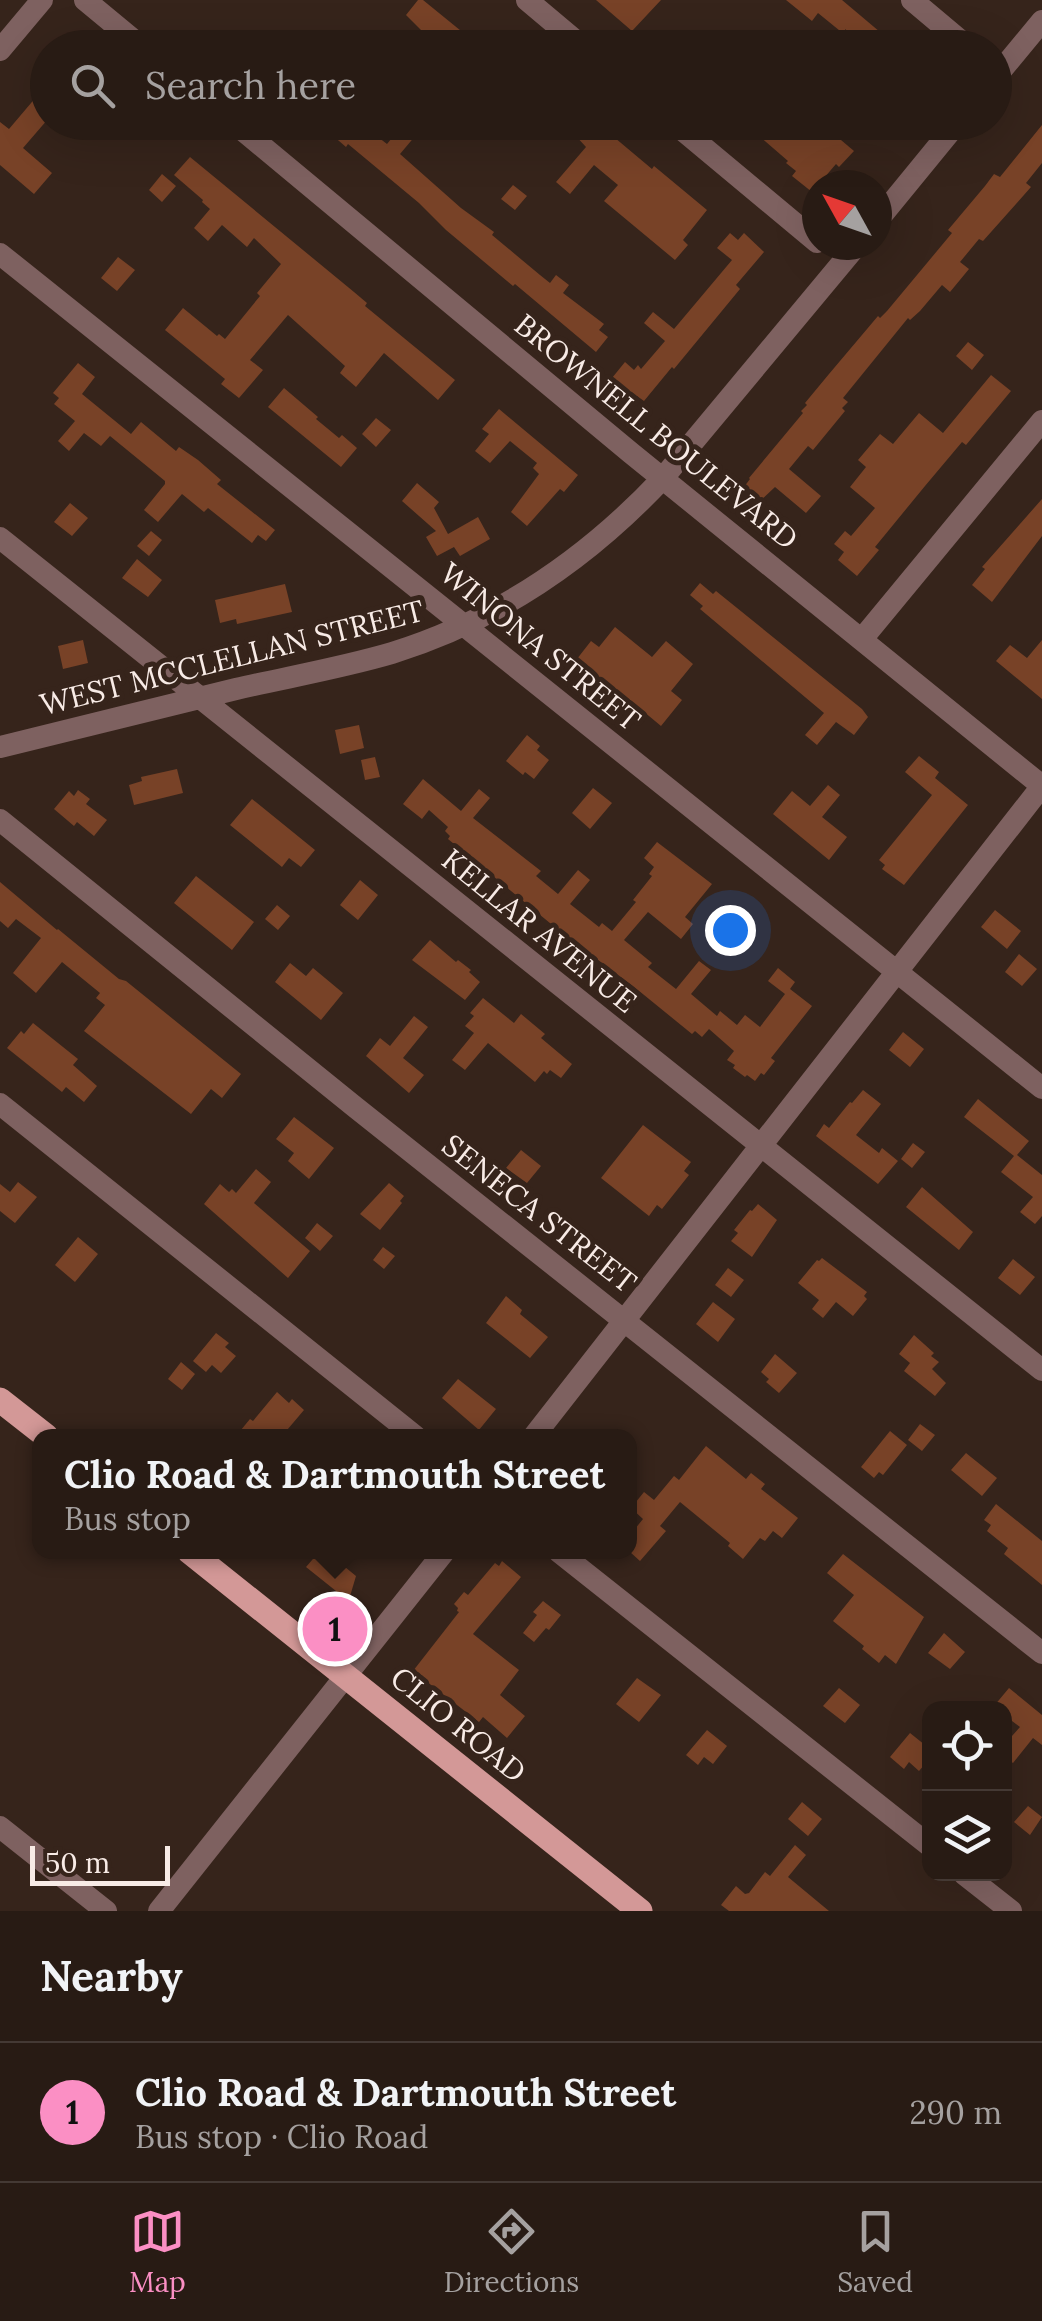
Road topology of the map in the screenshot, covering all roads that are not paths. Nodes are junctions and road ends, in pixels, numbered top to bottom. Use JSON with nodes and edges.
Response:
{"nodes":[{"id":1,"x":42,"y":0,"type":"edge"},
{"id":2,"x":86,"y":0,"type":"edge"},
{"id":3,"x":527,"y":0,"type":"edge"},
{"id":4,"x":912,"y":0,"type":"edge"},
{"id":5,"x":1042,"y":21,"type":"edge"},
{"id":6,"x":122,"y":30,"type":"edge"},
{"id":7,"x":563,"y":30,"type":"edge"},
{"id":8,"x":948,"y":30,"type":"edge"},
{"id":9,"x":0,"y":50,"type":"edge"},
{"id":10,"x":1012,"y":55,"type":"edge"},
{"id":11,"x":255,"y":140,"type":"edge"},
{"id":12,"x":694,"y":140,"type":"edge"},
{"id":13,"x":943,"y":140,"type":"edge"},
{"id":14,"x":892,"y":203,"type":"edge"},
{"id":15,"x":802,"y":231,"type":"edge"},
{"id":16,"x":0,"y":254,"type":"edge"},
{"id":17,"x":845,"y":260,"type":"edge"},
{"id":18,"x":1042,"y":421,"type":"edge"},
{"id":19,"x":664,"y":478,"type":"junction"},
{"id":20,"x":0,"y":538,"type":"edge"},
{"id":21,"x":464,"y":626,"type":"junction"},
{"id":22,"x":862,"y":639,"type":"junction"},
{"id":23,"x":200,"y":698,"type":"junction"},
{"id":24,"x":0,"y":747,"type":"edge"},
{"id":25,"x":1042,"y":786,"type":"edge"},
{"id":26,"x":0,"y":820,"type":"edge"},
{"id":27,"x":896,"y":971,"type":"junction"},
{"id":28,"x":1042,"y":1088,"type":"edge"},
{"id":29,"x":0,"y":1104,"type":"edge"},
{"id":30,"x":760,"y":1146,"type":"junction"},
{"id":31,"x":624,"y":1320,"type":"junction"},
{"id":32,"x":1042,"y":1370,"type":"edge"},
{"id":33,"x":0,"y":1400,"type":"edge"},
{"id":34,"x":37,"y":1429,"type":"edge"},
{"id":35,"x":406,"y":1429,"type":"edge"},
{"id":36,"x":539,"y":1429,"type":"edge"},
{"id":37,"x":199,"y":1559,"type":"edge"},
{"id":38,"x":439,"y":1559,"type":"edge"},
{"id":39,"x":568,"y":1559,"type":"edge"},
{"id":40,"x":1042,"y":1654,"type":"edge"},
{"id":41,"x":346,"y":1677,"type":"junction"},
{"id":42,"x":0,"y":1827,"type":"edge"},
{"id":43,"x":922,"y":1840,"type":"edge"},
{"id":44,"x":973,"y":1881,"type":"edge"},
{"id":45,"x":106,"y":1911,"type":"edge"},
{"id":46,"x":159,"y":1911,"type":"edge"},
{"id":47,"x":640,"y":1911,"type":"edge"},
{"id":48,"x":1011,"y":1911,"type":"edge"}],
"edges":[{"from":1,"to":9,"type":"street"},
{"from":2,"to":6,"type":"street"},
{"from":3,"to":7,"type":"street"},
{"from":4,"to":8,"type":"street"},
{"from":5,"to":10,"type":"street"},
{"from":11,"to":19,"type":"street","name":"BROWNELL BOULEVARD"},
{"from":12,"to":15,"type":"street"},
{"from":13,"to":14,"type":"street"},
{"from":16,"to":21,"type":"street","name":"WINONA STREET"},
{"from":17,"to":19,"type":"street","name":"WEST MCCLELLAN STREET"},
{"from":18,"to":22,"type":"street"},
{"from":19,"to":21,"type":"street","name":"WEST MCCLELLAN STREET"},
{"from":19,"to":22,"type":"street","name":"BROWNELL BOULEVARD"},
{"from":20,"to":23,"type":"street","name":"KELLAR AVENUE"},
{"from":21,"to":23,"type":"street","name":"WEST MCCLELLAN STREET"},
{"from":21,"to":27,"type":"street","name":"WINONA STREET"},
{"from":22,"to":25,"type":"street","name":"BROWNELL BOULEVARD"},
{"from":23,"to":24,"type":"street","name":"WEST MCCLELLAN STREET"},
{"from":23,"to":30,"type":"street","name":"KELLAR AVENUE"},
{"from":25,"to":27,"type":"street"},
{"from":26,"to":31,"type":"street","name":"SENECA STREET"},
{"from":27,"to":28,"type":"street","name":"WINONA STREET"},
{"from":27,"to":30,"type":"street"},
{"from":29,"to":35,"type":"street"},
{"from":30,"to":31,"type":"street"},
{"from":30,"to":32,"type":"street","name":"KELLAR AVENUE"},
{"from":31,"to":36,"type":"street"},
{"from":31,"to":40,"type":"street","name":"SENECA STREET"},
{"from":33,"to":34,"type":"main road"},
{"from":37,"to":41,"type":"main road","name":"CLIO ROAD"},
{"from":38,"to":41,"type":"street"},
{"from":39,"to":43,"type":"street"},
{"from":41,"to":46,"type":"street"},
{"from":41,"to":47,"type":"main road","name":"CLIO ROAD"},
{"from":42,"to":45,"type":"street"},
{"from":44,"to":48,"type":"street"}]}
